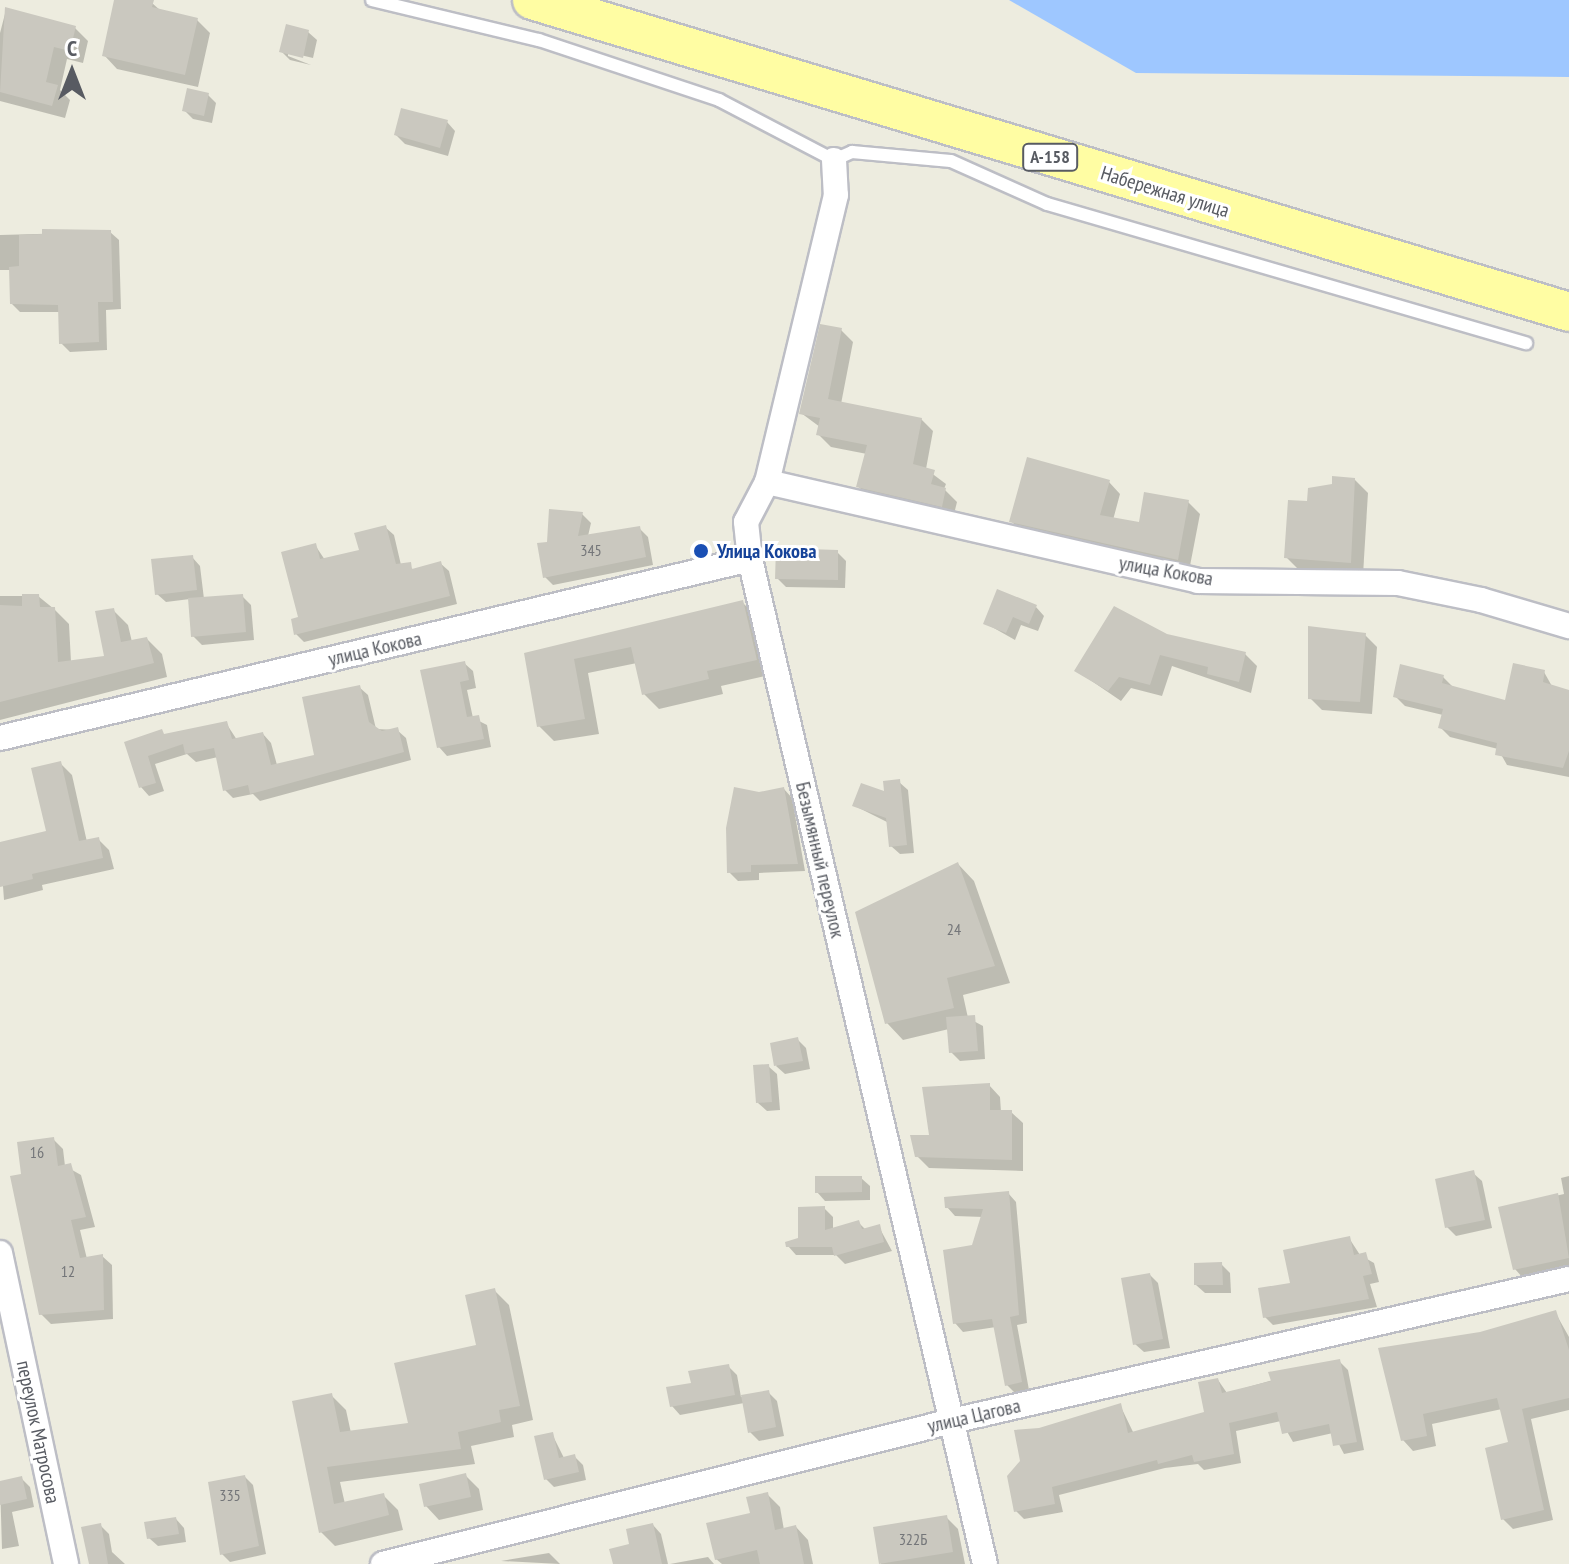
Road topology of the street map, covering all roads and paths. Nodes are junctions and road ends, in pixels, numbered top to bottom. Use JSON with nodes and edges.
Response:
{"nodes":[{"id":1,"x":372,"y":0,"type":"edge"},
{"id":2,"x":532,"y":0,"type":"edge"},
{"id":3,"x":834,"y":160,"type":"junction"},
{"id":4,"x":1569,"y":312,"type":"edge"},
{"id":5,"x":1526,"y":343,"type":"dead end"},
{"id":6,"x":767,"y":482,"type":"junction"},
{"id":7,"x":750,"y":559,"type":"junction"},
{"id":8,"x":1569,"y":626,"type":"edge"},
{"id":9,"x":0,"y":738,"type":"edge"},
{"id":10,"x":0,"y":1253,"type":"edge"},
{"id":11,"x":1569,"y":1279,"type":"edge"},
{"id":12,"x":952,"y":1421,"type":"junction"},
{"id":13,"x":66,"y":1564,"type":"edge"},
{"id":14,"x":383,"y":1564,"type":"edge"},
{"id":15,"x":985,"y":1564,"type":"edge"}],
"edges":[{"from":1,"to":3,"type":"lane"},
{"from":2,"to":4,"type":"main road","name":"Набережная улица","number":"А-158"},
{"from":3,"to":5,"type":"lane"},
{"from":3,"to":6,"type":"street","name":"Безымянный переулок"},
{"from":6,"to":7,"type":"street","name":"Безымянный переулок"},
{"from":6,"to":8,"type":"street","name":"улица Кокова"},
{"from":7,"to":9,"type":"street","name":"улица Кокова"},
{"from":7,"to":12,"type":"street","name":"Безымянный переулок"},
{"from":10,"to":13,"type":"street","name":"переулок Матросова"},
{"from":11,"to":12,"type":"street","name":"улица Цагова"},
{"from":12,"to":14,"type":"street","name":"улица Цагова"},
{"from":12,"to":15,"type":"street","name":"Безымянный переулок"}]}
